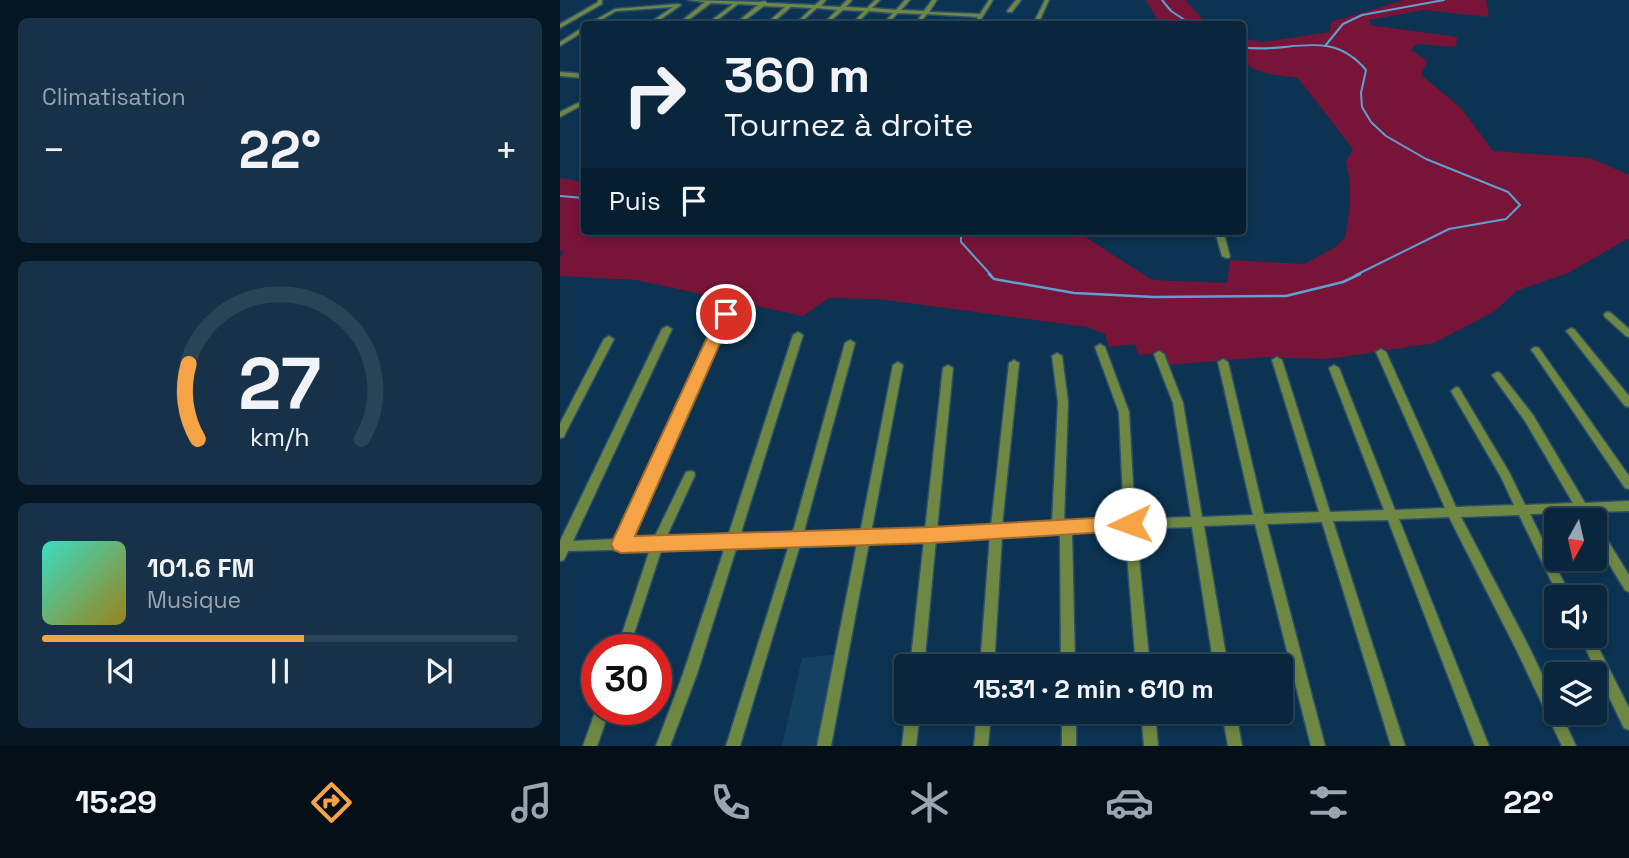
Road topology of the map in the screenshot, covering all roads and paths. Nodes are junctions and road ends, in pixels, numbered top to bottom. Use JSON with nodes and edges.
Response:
{"nodes":[{"id":1,"x":600,"y":0,"type":"edge"},
{"id":2,"x":688,"y":0,"type":"edge"},
{"id":3,"x":795,"y":0,"type":"edge"},
{"id":4,"x":824,"y":0,"type":"edge"},
{"id":5,"x":850,"y":0,"type":"edge"},
{"id":6,"x":878,"y":0,"type":"edge"},
{"id":7,"x":908,"y":0,"type":"edge"},
{"id":8,"x":935,"y":0,"type":"edge"},
{"id":9,"x":991,"y":0,"type":"edge"},
{"id":10,"x":1019,"y":0,"type":"edge"},
{"id":11,"x":1047,"y":0,"type":"edge"},
{"id":12,"x":711,"y":1,"type":"edge"},
{"id":13,"x":739,"y":1,"type":"edge"},
{"id":14,"x":765,"y":2,"type":"edge"},
{"id":15,"x":678,"y":5,"type":"junction"},
{"id":16,"x":788,"y":6,"type":"junction"},
{"id":17,"x":817,"y":7,"type":"junction"},
{"id":18,"x":842,"y":7,"type":"junction"},
{"id":19,"x":869,"y":9,"type":"junction"},
{"id":20,"x":671,"y":10,"type":"junction"},
{"id":21,"x":899,"y":10,"type":"junction"},
{"id":22,"x":1010,"y":11,"type":"dead end"},
{"id":23,"x":696,"y":12,"type":"junction"},
{"id":24,"x":926,"y":12,"type":"junction"},
{"id":25,"x":954,"y":14,"type":"junction"},
{"id":26,"x":982,"y":16,"type":"junction"},
{"id":27,"x":596,"y":21,"type":"edge"},
{"id":28,"x":655,"y":21,"type":"edge"},
{"id":29,"x":684,"y":21,"type":"edge"},
{"id":30,"x":713,"y":21,"type":"edge"},
{"id":31,"x":741,"y":21,"type":"edge"},
{"id":32,"x":771,"y":21,"type":"edge"},
{"id":33,"x":801,"y":21,"type":"edge"},
{"id":34,"x":828,"y":21,"type":"edge"},
{"id":35,"x":858,"y":21,"type":"edge"},
{"id":36,"x":888,"y":21,"type":"edge"},
{"id":37,"x":919,"y":21,"type":"edge"},
{"id":38,"x":949,"y":21,"type":"edge"},
{"id":39,"x":978,"y":21,"type":"edge"},
{"id":40,"x":1036,"y":21,"type":"edge"},
{"id":41,"x":560,"y":26,"type":"edge"},
{"id":42,"x":581,"y":30,"type":"edge"},
{"id":43,"x":581,"y":31,"type":"edge"},
{"id":44,"x":560,"y":44,"type":"edge"},
{"id":45,"x":581,"y":71,"type":"edge"},
{"id":46,"x":560,"y":75,"type":"edge"},
{"id":47,"x":575,"y":76,"type":"junction"},
{"id":48,"x":581,"y":76,"type":"edge"},
{"id":49,"x":581,"y":104,"type":"edge"},
{"id":50,"x":560,"y":115,"type":"edge"},
{"id":51,"x":1220,"y":235,"type":"edge"},
{"id":52,"x":1226,"y":256,"type":"dead end"},
{"id":53,"x":726,"y":314,"type":"dead end"},
{"id":54,"x":1608,"y":315,"type":"dead end"},
{"id":55,"x":667,"y":330,"type":"dead end"},
{"id":56,"x":1571,"y":331,"type":"dead end"},
{"id":57,"x":1629,"y":334,"type":"edge"},
{"id":58,"x":798,"y":335,"type":"dead end"},
{"id":59,"x":609,"y":339,"type":"dead end"},
{"id":60,"x":850,"y":343,"type":"dead end"},
{"id":61,"x":1100,"y":347,"type":"dead end"},
{"id":62,"x":1536,"y":350,"type":"dead end"},
{"id":63,"x":1381,"y":352,"type":"dead end"},
{"id":64,"x":1159,"y":354,"type":"dead end"},
{"id":65,"x":1057,"y":356,"type":"dead end"},
{"id":66,"x":1277,"y":359,"type":"dead end"},
{"id":67,"x":1223,"y":362,"type":"dead end"},
{"id":68,"x":1014,"y":363,"type":"dead end"},
{"id":69,"x":898,"y":365,"type":"dead end"},
{"id":70,"x":948,"y":368,"type":"dead end"},
{"id":71,"x":1334,"y":368,"type":"dead end"},
{"id":72,"x":1497,"y":375,"type":"dead end"},
{"id":73,"x":1456,"y":391,"type":"dead end"},
{"id":74,"x":1629,"y":403,"type":"edge"},
{"id":75,"x":560,"y":434,"type":"edge"},
{"id":76,"x":690,"y":475,"type":"dead end"},
{"id":77,"x":1629,"y":485,"type":"edge"},
{"id":78,"x":1629,"y":506,"type":"edge"},
{"id":79,"x":1582,"y":508,"type":"edge"},
{"id":80,"x":1521,"y":510,"type":"junction"},
{"id":81,"x":1607,"y":511,"type":"edge"},
{"id":82,"x":1544,"y":512,"type":"edge"},
{"id":83,"x":1453,"y":513,"type":"junction"},
{"id":84,"x":1392,"y":514,"type":"junction"},
{"id":85,"x":1326,"y":517,"type":"junction"},
{"id":86,"x":1260,"y":521,"type":"junction"},
{"id":87,"x":1197,"y":523,"type":"junction"},
{"id":88,"x":1130,"y":524,"type":"junction"},
{"id":89,"x":1062,"y":528,"type":"junction"},
{"id":90,"x":996,"y":531,"type":"junction"},
{"id":91,"x":931,"y":535,"type":"junction"},
{"id":92,"x":863,"y":538,"type":"junction"},
{"id":93,"x":796,"y":540,"type":"junction"},
{"id":94,"x":732,"y":541,"type":"junction"},
{"id":95,"x":658,"y":543,"type":"junction"},
{"id":96,"x":621,"y":544,"type":"junction"},
{"id":97,"x":561,"y":549,"type":"edge"},
{"id":98,"x":1607,"y":550,"type":"edge"},
{"id":99,"x":1559,"y":585,"type":"edge"},
{"id":100,"x":1629,"y":586,"type":"edge"},
{"id":101,"x":628,"y":634,"type":"edge"},
{"id":102,"x":1592,"y":648,"type":"edge"},
{"id":103,"x":918,"y":654,"type":"edge"},
{"id":104,"x":988,"y":654,"type":"edge"},
{"id":105,"x":1067,"y":654,"type":"edge"},
{"id":106,"x":1142,"y":654,"type":"edge"},
{"id":107,"x":1219,"y":654,"type":"edge"},
{"id":108,"x":1629,"y":723,"type":"edge"},
{"id":109,"x":912,"y":724,"type":"edge"},
{"id":110,"x":983,"y":724,"type":"edge"},
{"id":111,"x":1069,"y":724,"type":"edge"},
{"id":112,"x":1149,"y":724,"type":"edge"},
{"id":113,"x":1231,"y":724,"type":"edge"},
{"id":114,"x":597,"y":725,"type":"edge"},
{"id":115,"x":590,"y":746,"type":"edge"},
{"id":116,"x":663,"y":746,"type":"edge"},
{"id":117,"x":733,"y":746,"type":"edge"},
{"id":118,"x":824,"y":746,"type":"edge"},
{"id":119,"x":909,"y":746,"type":"edge"},
{"id":120,"x":981,"y":746,"type":"edge"},
{"id":121,"x":1069,"y":746,"type":"edge"},
{"id":122,"x":1151,"y":746,"type":"edge"},
{"id":123,"x":1235,"y":746,"type":"edge"},
{"id":124,"x":1318,"y":746,"type":"edge"},
{"id":125,"x":1398,"y":746,"type":"edge"},
{"id":126,"x":1482,"y":746,"type":"edge"},
{"id":127,"x":1569,"y":746,"type":"edge"}],
"edges":[{"from":1,"to":41,"type":"street"},
{"from":2,"to":12,"type":"street"},
{"from":2,"to":15,"type":"street"},
{"from":3,"to":16,"type":"street"},
{"from":4,"to":17,"type":"street"},
{"from":5,"to":18,"type":"street"},
{"from":6,"to":19,"type":"street"},
{"from":7,"to":21,"type":"street"},
{"from":8,"to":24,"type":"street"},
{"from":9,"to":26,"type":"street"},
{"from":10,"to":22,"type":"street"},
{"from":11,"to":40,"type":"street"},
{"from":12,"to":13,"type":"street"},
{"from":12,"to":23,"type":"street"},
{"from":13,"to":14,"type":"street"},
{"from":13,"to":30,"type":"street"},
{"from":14,"to":16,"type":"street"},
{"from":14,"to":31,"type":"street"},
{"from":15,"to":20,"type":"street"},
{"from":15,"to":27,"type":"street"},
{"from":16,"to":17,"type":"street"},
{"from":16,"to":32,"type":"street"},
{"from":17,"to":18,"type":"street"},
{"from":17,"to":33,"type":"street"},
{"from":18,"to":19,"type":"street"},
{"from":18,"to":34,"type":"street"},
{"from":19,"to":21,"type":"street"},
{"from":19,"to":35,"type":"street"},
{"from":20,"to":23,"type":"street"},
{"from":20,"to":28,"type":"street"},
{"from":21,"to":24,"type":"street"},
{"from":21,"to":36,"type":"street"},
{"from":23,"to":29,"type":"street"},
{"from":24,"to":25,"type":"street"},
{"from":24,"to":37,"type":"street"},
{"from":25,"to":26,"type":"street"},
{"from":25,"to":38,"type":"street"},
{"from":26,"to":39,"type":"street"},
{"from":41,"to":42,"type":"street"},
{"from":43,"to":44,"type":"street"},
{"from":45,"to":47,"type":"street"},
{"from":46,"to":47,"type":"street"},
{"from":47,"to":48,"type":"street"},
{"from":49,"to":50,"type":"street"},
{"from":51,"to":52,"type":"street"},
{"from":53,"to":96,"type":"street"},
{"from":54,"to":57,"type":"street"},
{"from":55,"to":97,"type":"street"},
{"from":56,"to":74,"type":"street"},
{"from":58,"to":94,"type":"street"},
{"from":59,"to":75,"type":"street"},
{"from":60,"to":93,"type":"street"},
{"from":61,"to":88,"type":"street"},
{"from":62,"to":77,"type":"street"},
{"from":63,"to":83,"type":"street"},
{"from":64,"to":87,"type":"street"},
{"from":65,"to":89,"type":"street"},
{"from":66,"to":85,"type":"street"},
{"from":67,"to":86,"type":"street"},
{"from":68,"to":90,"type":"street"},
{"from":69,"to":92,"type":"street"},
{"from":70,"to":91,"type":"street"},
{"from":71,"to":84,"type":"street"},
{"from":72,"to":79,"type":"street"},
{"from":73,"to":80,"type":"street"},
{"from":76,"to":95,"type":"street"},
{"from":78,"to":81,"type":"street"},
{"from":80,"to":82,"type":"street"},
{"from":80,"to":83,"type":"street"},
{"from":80,"to":99,"type":"street"},
{"from":83,"to":84,"type":"street"},
{"from":83,"to":127,"type":"street"},
{"from":84,"to":85,"type":"street"},
{"from":84,"to":126,"type":"street"},
{"from":85,"to":86,"type":"street"},
{"from":85,"to":125,"type":"street"},
{"from":86,"to":87,"type":"street"},
{"from":86,"to":124,"type":"street"},
{"from":87,"to":88,"type":"street"},
{"from":87,"to":107,"type":"street"},
{"from":88,"to":89,"type":"street"},
{"from":88,"to":106,"type":"street"},
{"from":89,"to":90,"type":"street"},
{"from":89,"to":105,"type":"street"},
{"from":90,"to":91,"type":"street"},
{"from":90,"to":104,"type":"street"},
{"from":91,"to":92,"type":"street"},
{"from":91,"to":103,"type":"street"},
{"from":92,"to":93,"type":"street"},
{"from":92,"to":118,"type":"street"},
{"from":93,"to":94,"type":"street"},
{"from":93,"to":117,"type":"street"},
{"from":94,"to":95,"type":"street"},
{"from":94,"to":116,"type":"street"},
{"from":95,"to":96,"type":"street"},
{"from":95,"to":101,"type":"street"},
{"from":96,"to":97,"type":"street"},
{"from":98,"to":100,"type":"street"},
{"from":102,"to":108,"type":"street"},
{"from":109,"to":119,"type":"street"},
{"from":110,"to":120,"type":"street"},
{"from":111,"to":121,"type":"street"},
{"from":112,"to":122,"type":"street"},
{"from":113,"to":123,"type":"street"},
{"from":114,"to":115,"type":"street"}]}
